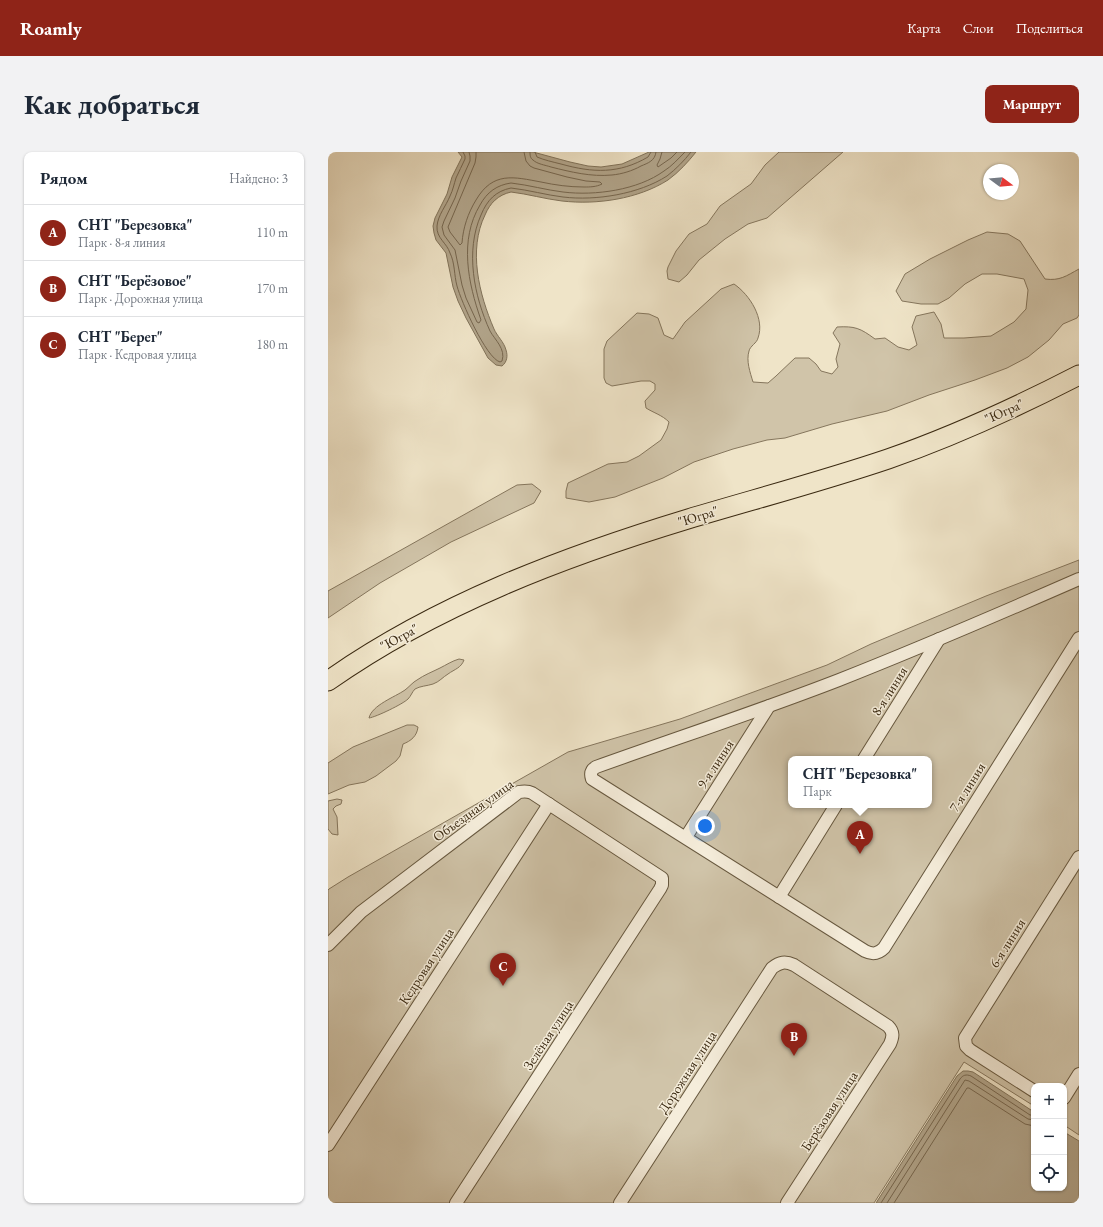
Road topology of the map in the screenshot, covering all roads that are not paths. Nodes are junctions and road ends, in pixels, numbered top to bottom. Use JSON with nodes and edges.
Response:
{"nodes":[{"id":1,"x":1079,"y":374,"type":"edge"},
{"id":2,"x":1079,"y":579,"type":"edge"},
{"id":3,"x":1079,"y":638,"type":"edge"},
{"id":4,"x":939,"y":640,"type":"junction"},
{"id":5,"x":328,"y":681,"type":"edge"},
{"id":6,"x":769,"y":706,"type":"junction"},
{"id":7,"x":866,"y":756,"type":"edge"},
{"id":8,"x":549,"y":804,"type":"junction"},
{"id":9,"x":834,"y":808,"type":"edge"},
{"id":10,"x":686,"y":837,"type":"junction"},
{"id":11,"x":1079,"y":857,"type":"edge"},
{"id":12,"x":663,"y":882,"type":"joint"},
{"id":13,"x":779,"y":897,"type":"junction"},
{"id":14,"x":328,"y":945,"type":"edge"},
{"id":15,"x":783,"y":962,"type":"joint"},
{"id":16,"x":1079,"y":1074,"type":"edge"},
{"id":17,"x":1031,"y":1089,"type":"edge"},
{"id":18,"x":1067,"y":1093,"type":"edge"},
{"id":19,"x":328,"y":1145,"type":"edge"},
{"id":20,"x":456,"y":1203,"type":"edge"},
{"id":21,"x":620,"y":1203,"type":"edge"},
{"id":22,"x":787,"y":1203,"type":"edge"}],
"edges":[{"from":1,"to":5,"type":"highway","name":"\"Югра\""},
{"from":2,"to":4,"type":"street"},
{"from":3,"to":13,"type":"street","name":"7-я линия"},
{"from":4,"to":6,"type":"street"},
{"from":4,"to":7,"type":"street","name":"8-я линия"},
{"from":6,"to":10,"type":"street","name":"9-я линия"},
{"from":6,"to":10,"type":"street"},
{"from":8,"to":12,"type":"street","name":"Объездная улица"},
{"from":8,"to":14,"type":"street","name":"Объездная улица"},
{"from":8,"to":19,"type":"street","name":"Кедровая улица"},
{"from":9,"to":13,"type":"street"},
{"from":10,"to":13,"type":"street"},
{"from":11,"to":17,"type":"street","name":"6-я линия"},
{"from":12,"to":20,"type":"street","name":"Зелёная улица"},
{"from":15,"to":21,"type":"street","name":"Дорожная улица"},
{"from":15,"to":22,"type":"street","name":"Берёзовая улица"},
{"from":16,"to":18,"type":"street"}]}
